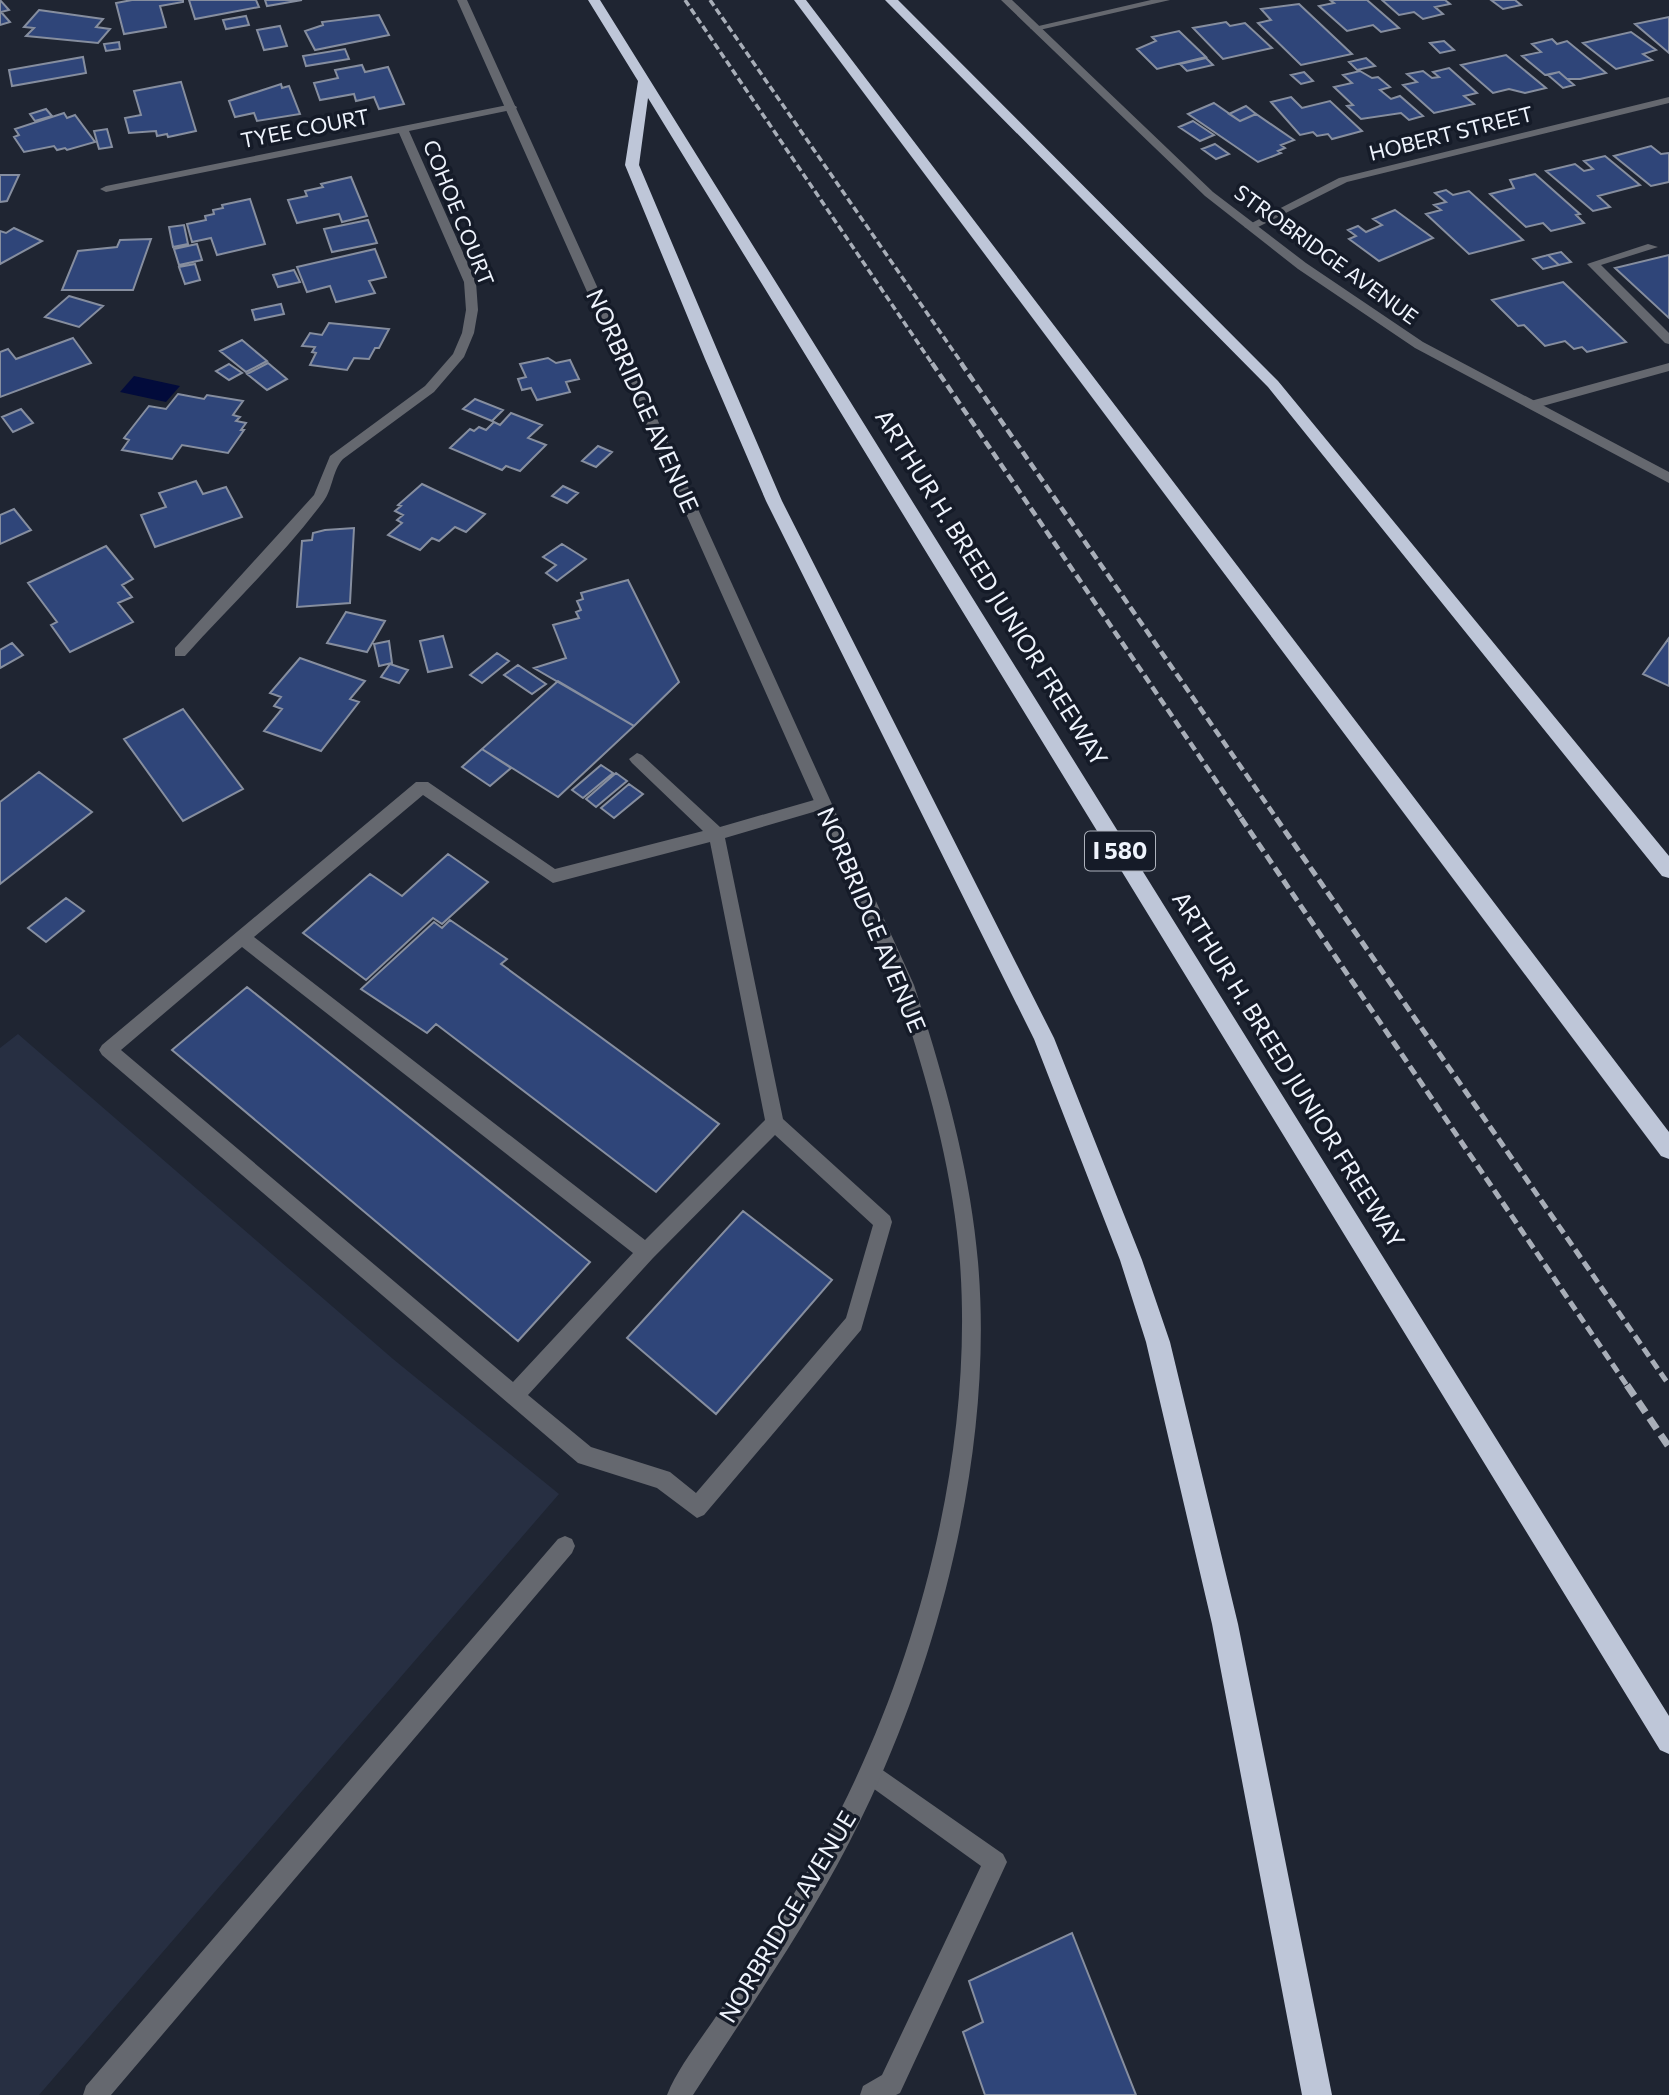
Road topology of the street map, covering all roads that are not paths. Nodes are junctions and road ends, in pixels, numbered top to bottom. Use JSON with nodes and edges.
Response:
{"nodes":[{"id":1,"x":462,"y":0,"type":"edge"},
{"id":2,"x":594,"y":0,"type":"edge"},
{"id":3,"x":800,"y":0,"type":"edge"},
{"id":4,"x":891,"y":0,"type":"edge"},
{"id":5,"x":1006,"y":0,"type":"edge"},
{"id":6,"x":1166,"y":0,"type":"edge"},
{"id":7,"x":1035,"y":28,"type":"junction"},
{"id":8,"x":644,"y":81,"type":"junction"},
{"id":9,"x":1669,"y":100,"type":"edge"},
{"id":10,"x":512,"y":107,"type":"junction"},
{"id":11,"x":403,"y":129,"type":"junction"},
{"id":12,"x":106,"y":189,"type":"dead end"},
{"id":13,"x":1250,"y":227,"type":"junction"},
{"id":14,"x":1652,"y":247,"type":"dead end"},
{"id":15,"x":1669,"y":340,"type":"edge"},
{"id":16,"x":1669,"y":367,"type":"edge"},
{"id":17,"x":1532,"y":405,"type":"junction"},
{"id":18,"x":1669,"y":478,"type":"edge"},
{"id":19,"x":180,"y":652,"type":"dead end"},
{"id":20,"x":637,"y":760,"type":"dead end"},
{"id":21,"x":821,"y":804,"type":"junction"},
{"id":22,"x":716,"y":833,"type":"junction"},
{"id":23,"x":1669,"y":869,"type":"edge"},
{"id":24,"x":242,"y":937,"type":"junction"},
{"id":25,"x":775,"y":1123,"type":"junction"},
{"id":26,"x":1669,"y":1149,"type":"edge"},
{"id":27,"x":646,"y":1252,"type":"junction"},
{"id":28,"x":514,"y":1396,"type":"junction"},
{"id":29,"x":565,"y":1546,"type":"dead end"},
{"id":30,"x":1669,"y":1741,"type":"edge"},
{"id":31,"x":871,"y":1773,"type":"junction"},
{"id":32,"x":95,"y":2095,"type":"edge"},
{"id":33,"x":679,"y":2095,"type":"edge"},
{"id":34,"x":872,"y":2095,"type":"edge"},
{"id":35,"x":1317,"y":2095,"type":"edge"}],
"edges":[{"from":1,"to":10,"type":"street","name":"NORBRIDGE AVENUE"},
{"from":2,"to":8,"type":"highway","name":"ARTHUR H. BREED JUNIOR FREEWAY","number":"I 580"},
{"from":3,"to":26,"type":"highway"},
{"from":4,"to":23,"type":"highway"},
{"from":5,"to":7,"type":"street","name":"STROBRIDGE AVENUE"},
{"from":6,"to":7,"type":"street"},
{"from":7,"to":13,"type":"street","name":"STROBRIDGE AVENUE"},
{"from":8,"to":30,"type":"highway","name":"ARTHUR H. BREED JUNIOR FREEWAY","number":"I 580"},
{"from":8,"to":35,"type":"highway"},
{"from":9,"to":13,"type":"street","name":"HOBERT STREET"},
{"from":10,"to":11,"type":"street","name":"TYEE COURT"},
{"from":10,"to":21,"type":"street","name":"NORBRIDGE AVENUE"},
{"from":11,"to":12,"type":"street","name":"TYEE COURT"},
{"from":11,"to":19,"type":"street","name":"COHOE COURT"},
{"from":13,"to":17,"type":"street","name":"STROBRIDGE AVENUE"},
{"from":14,"to":15,"type":"street"},
{"from":16,"to":17,"type":"street"},
{"from":17,"to":18,"type":"street","name":"STROBRIDGE AVENUE"},
{"from":20,"to":22,"type":"street"},
{"from":21,"to":22,"type":"street"},
{"from":21,"to":31,"type":"street","name":"NORBRIDGE AVENUE"},
{"from":22,"to":24,"type":"street"},
{"from":22,"to":25,"type":"street"},
{"from":24,"to":27,"type":"street"},
{"from":24,"to":28,"type":"street"},
{"from":25,"to":27,"type":"street"},
{"from":25,"to":28,"type":"street"},
{"from":27,"to":28,"type":"street"},
{"from":29,"to":32,"type":"street"},
{"from":31,"to":33,"type":"street","name":"NORBRIDGE AVENUE"},
{"from":31,"to":34,"type":"street"}]}
